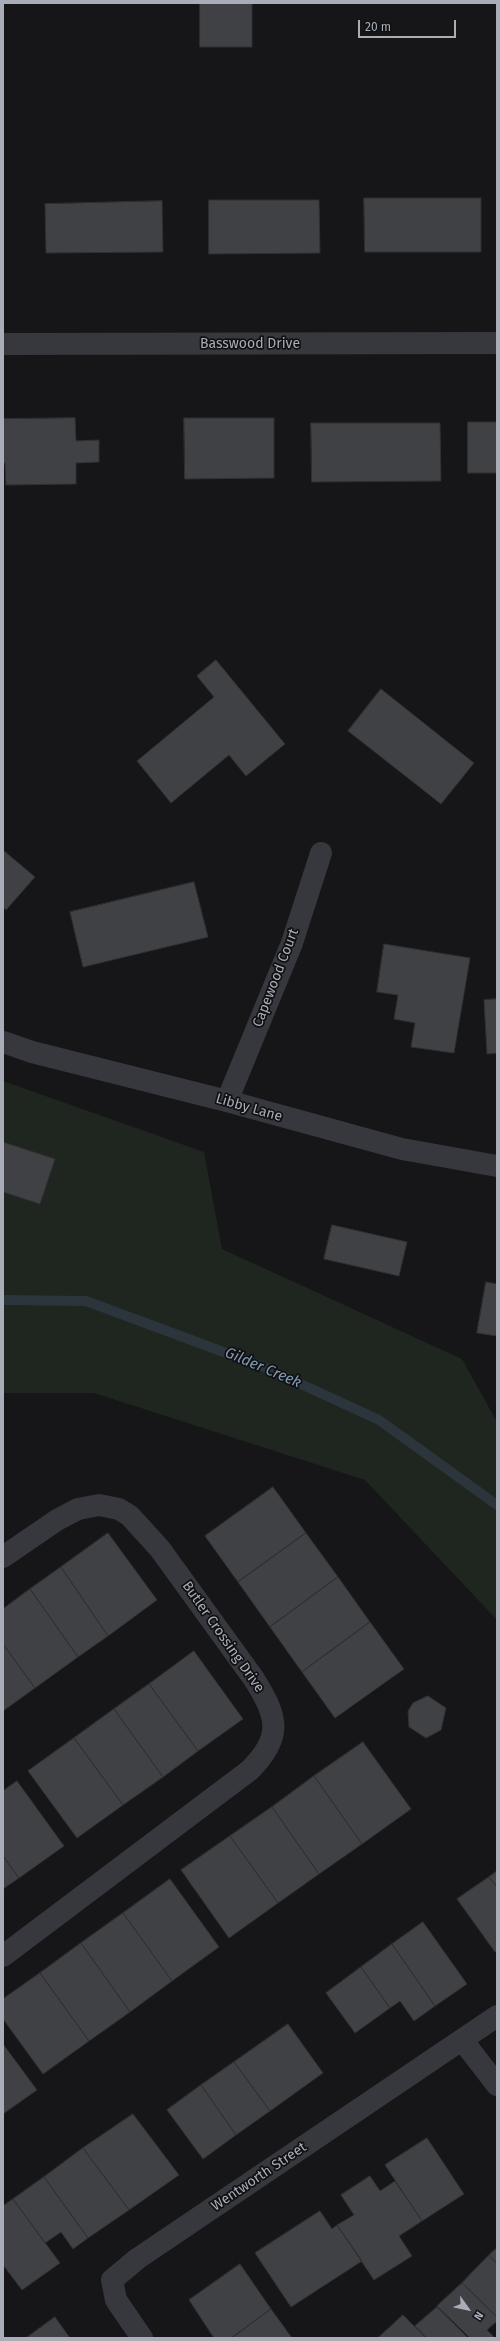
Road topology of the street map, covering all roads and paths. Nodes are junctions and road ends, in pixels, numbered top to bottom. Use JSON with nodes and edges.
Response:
{"nodes":[{"id":1,"x":497,"y":343,"type":"edge"},
{"id":2,"x":3,"y":344,"type":"edge"},
{"id":3,"x":321,"y":854,"type":"dead end"},
{"id":4,"x":3,"y":1042,"type":"edge"},
{"id":5,"x":227,"y":1101,"type":"junction"},
{"id":6,"x":497,"y":1166,"type":"edge"},
{"id":7,"x":3,"y":1557,"type":"edge"},
{"id":8,"x":3,"y":1956,"type":"edge"},
{"id":9,"x":497,"y":2016,"type":"edge"},
{"id":10,"x":463,"y":2041,"type":"junction"},
{"id":11,"x":497,"y":2085,"type":"edge"},
{"id":12,"x":142,"y":2338,"type":"edge"}],
"edges":[{"from":1,"to":2,"type":"street","name":"Basswood Drive"},
{"from":3,"to":5,"type":"street","name":"Capewood Court"},
{"from":4,"to":5,"type":"street","name":"Libby Lane"},
{"from":5,"to":6,"type":"street","name":"Libby Lane"},
{"from":7,"to":8,"type":"street","name":"Butler Crossing Drive"},
{"from":9,"to":10,"type":"street"},
{"from":10,"to":11,"type":"street"},
{"from":10,"to":12,"type":"street","name":"Wentworth Street"}]}
